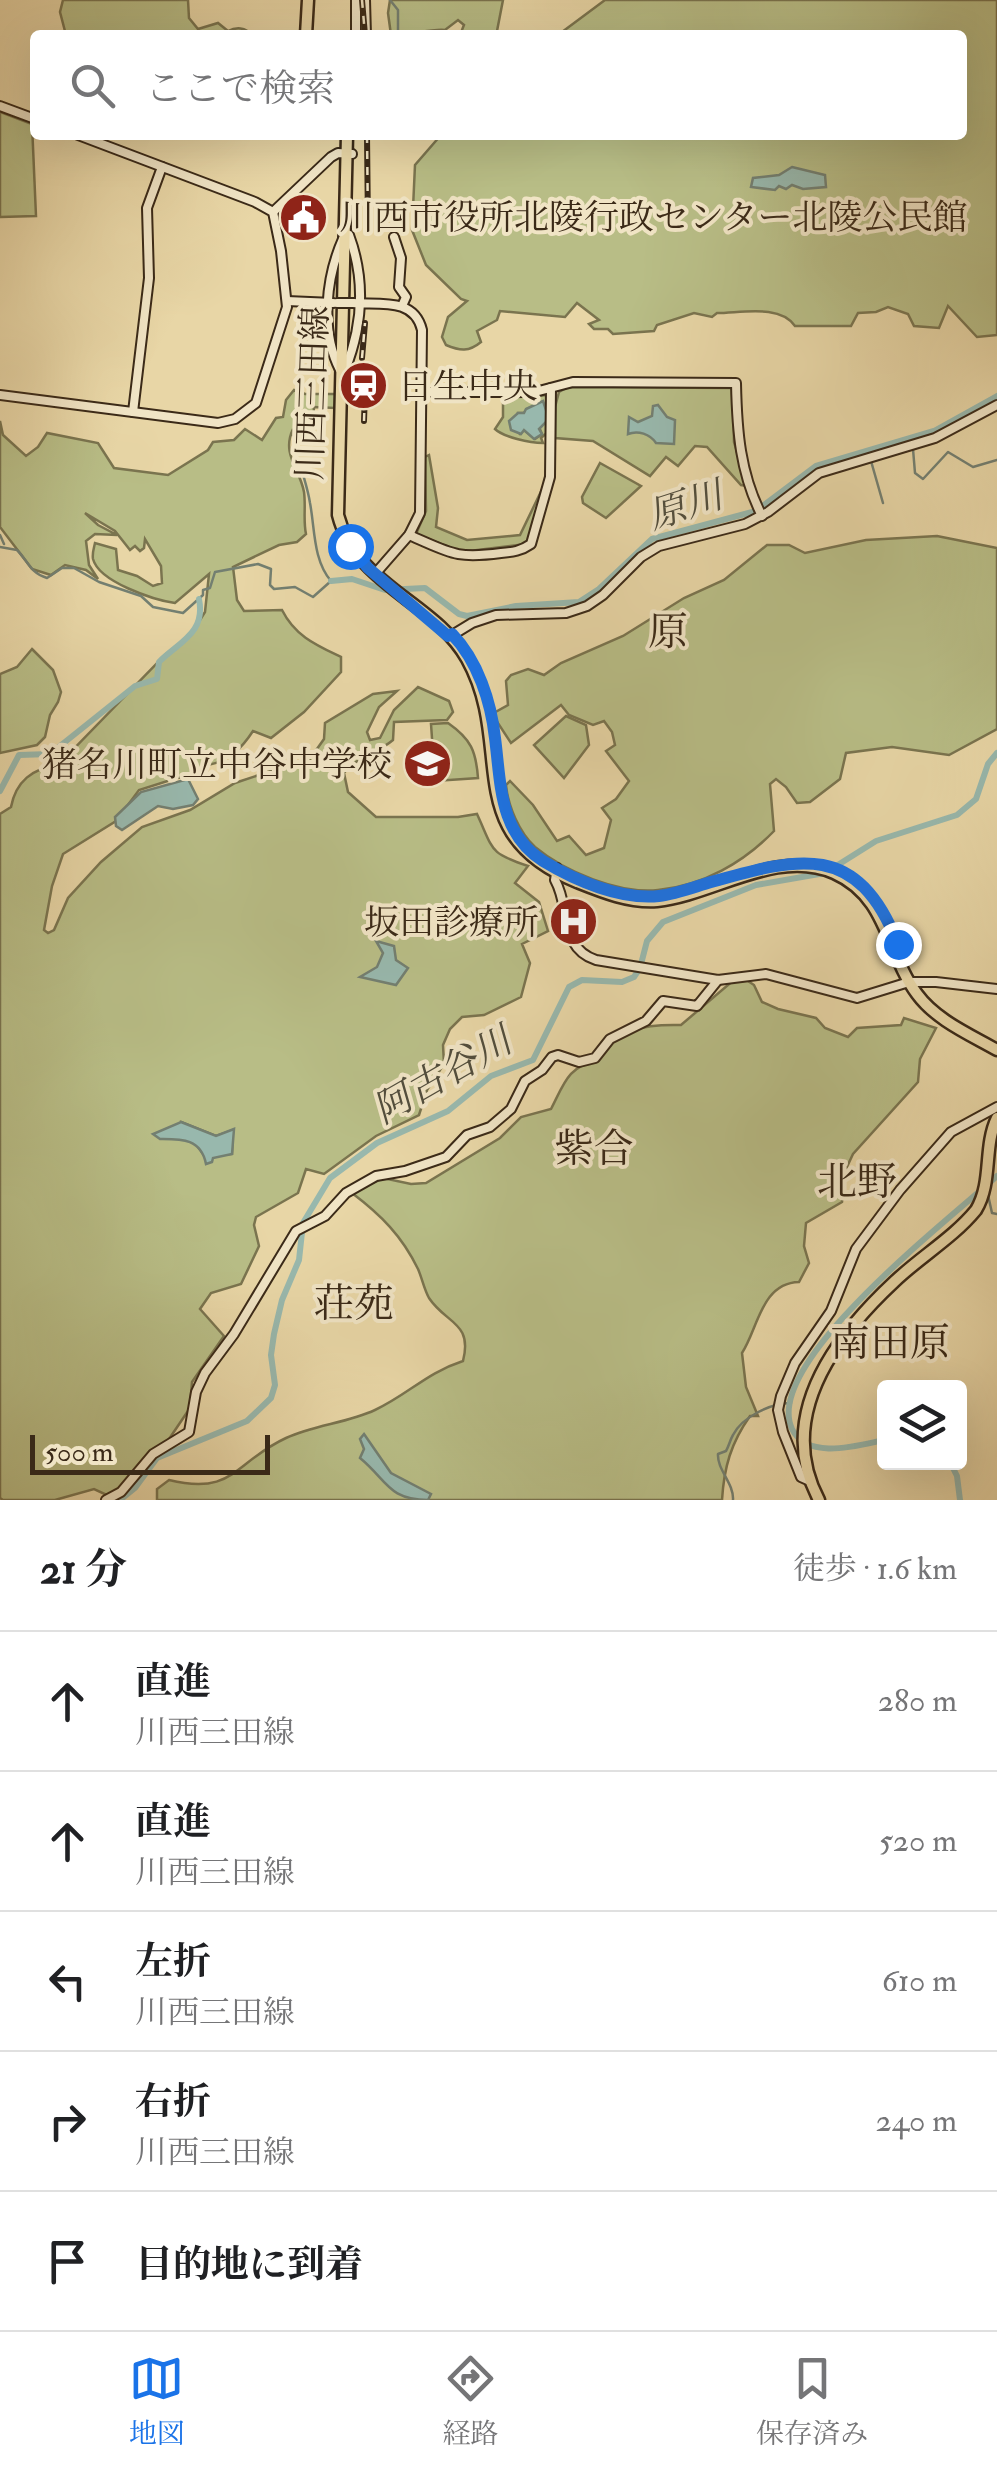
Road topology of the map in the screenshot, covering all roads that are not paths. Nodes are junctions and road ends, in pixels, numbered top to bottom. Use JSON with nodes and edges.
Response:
{"nodes":[{"id":1,"x":308,"y":0,"type":"edge"},
{"id":2,"x":356,"y":0,"type":"edge"},
{"id":3,"x":365,"y":0,"type":"edge"},
{"id":4,"x":306,"y":30,"type":"edge"},
{"id":5,"x":356,"y":30,"type":"edge"},
{"id":6,"x":366,"y":30,"type":"edge"},
{"id":7,"x":0,"y":106,"type":"edge"},
{"id":8,"x":30,"y":117,"type":"edge"},
{"id":9,"x":91,"y":140,"type":"edge"},
{"id":10,"x":350,"y":140,"type":"edge"},
{"id":11,"x":349,"y":154,"type":"junction"},
{"id":12,"x":162,"y":167,"type":"junction"},
{"id":13,"x":273,"y":212,"type":"junction"},
{"id":14,"x":346,"y":236,"type":"junction"},
{"id":15,"x":394,"y":237,"type":"dead end"},
{"id":16,"x":288,"y":301,"type":"junction"},
{"id":17,"x":333,"y":302,"type":"junction"},
{"id":18,"x":356,"y":303,"type":"junction"},
{"id":19,"x":402,"y":306,"type":"junction"},
{"id":20,"x":343,"y":370,"type":"junction"},
{"id":21,"x":552,"y":388,"type":"junction"},
{"id":22,"x":422,"y":392,"type":"junction"},
{"id":23,"x":0,"y":394,"type":"edge"},
{"id":24,"x":997,"y":406,"type":"edge"},
{"id":25,"x":132,"y":412,"type":"junction"},
{"id":26,"x":762,"y":516,"type":"junction"},
{"id":27,"x":409,"y":535,"type":"junction"},
{"id":28,"x":377,"y":572,"type":"junction"},
{"id":29,"x":450,"y":635,"type":"junction"},
{"id":30,"x":556,"y":870,"type":"junction"},
{"id":31,"x":718,"y":980,"type":"junction"},
{"id":32,"x":912,"y":982,"type":"junction"},
{"id":33,"x":997,"y":990,"type":"edge"},
{"id":34,"x":997,"y":1048,"type":"edge"},
{"id":35,"x":997,"y":1107,"type":"edge"},
{"id":36,"x":997,"y":1118,"type":"edge"},
{"id":37,"x":810,"y":1481,"type":"junction"},
{"id":38,"x":106,"y":1500,"type":"edge"},
{"id":39,"x":819,"y":1500,"type":"edge"}],
"edges":[{"from":1,"to":4,"type":"main road"},
{"from":2,"to":5,"type":"street"},
{"from":3,"to":6,"type":"street"},
{"from":7,"to":8,"type":"street"},
{"from":9,"to":12,"type":"street"},
{"from":10,"to":11,"type":"main road","name":"川西三田線"},
{"from":11,"to":13,"type":"street"},
{"from":11,"to":14,"type":"main road","name":"川西三田線"},
{"from":12,"to":13,"type":"street"},
{"from":12,"to":25,"type":"street"},
{"from":13,"to":16,"type":"street"},
{"from":14,"to":17,"type":"street"},
{"from":14,"to":18,"type":"street"},
{"from":14,"to":20,"type":"main road","name":"川西三田線"},
{"from":15,"to":19,"type":"street"},
{"from":16,"to":17,"type":"street"},
{"from":16,"to":25,"type":"street"},
{"from":17,"to":18,"type":"street","bridge":true},
{"from":17,"to":20,"type":"street"},
{"from":18,"to":19,"type":"street"},
{"from":18,"to":20,"type":"street"},
{"from":19,"to":22,"type":"street"},
{"from":20,"to":28,"type":"main road","name":"川西三田線"},
{"from":21,"to":22,"type":"street"},
{"from":21,"to":26,"type":"street"},
{"from":21,"to":27,"type":"street"},
{"from":22,"to":27,"type":"street"},
{"from":23,"to":25,"type":"street"},
{"from":24,"to":26,"type":"street"},
{"from":26,"to":29,"type":"street"},
{"from":27,"to":28,"type":"street"},
{"from":28,"to":29,"type":"main road","name":"川西三田線"},
{"from":29,"to":30,"type":"main road","name":"川西三田線"},
{"from":30,"to":31,"type":"street"},
{"from":30,"to":32,"type":"main road","name":"川西三田線"},
{"from":31,"to":32,"type":"street"},
{"from":31,"to":38,"type":"street"},
{"from":32,"to":33,"type":"street"},
{"from":32,"to":34,"type":"main road","name":"川西三田線"},
{"from":35,"to":37,"type":"street"},
{"from":36,"to":37,"type":"main road"},
{"from":37,"to":39,"type":"main road"}]}
